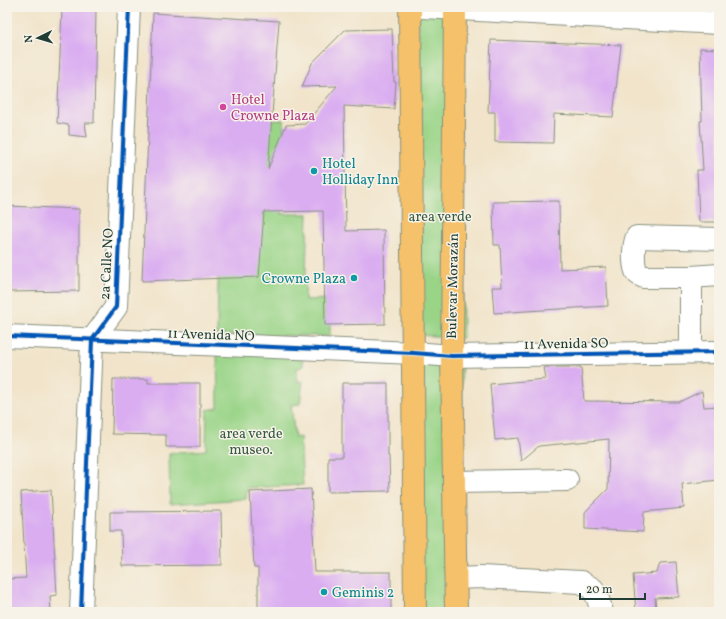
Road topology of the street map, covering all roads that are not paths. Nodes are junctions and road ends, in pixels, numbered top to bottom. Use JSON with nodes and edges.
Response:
{"nodes":[{"id":1,"x":129,"y":7,"type":"edge"},
{"id":2,"x":410,"y":7,"type":"edge"},
{"id":3,"x":422,"y":7,"type":"edge"},
{"id":4,"x":455,"y":8,"type":"edge"},
{"id":5,"x":719,"y":23,"type":"edge"},
{"id":6,"x":719,"y":239,"type":"edge"},
{"id":7,"x":719,"y":275,"type":"edge"},
{"id":8,"x":691,"y":277,"type":"junction"},
{"id":9,"x":7,"y":336,"type":"edge"},
{"id":10,"x":92,"y":340,"type":"junction"},
{"id":11,"x":691,"y":351,"type":"junction"},
{"id":12,"x":719,"y":352,"type":"edge"},
{"id":13,"x":414,"y":353,"type":"junction"},
{"id":14,"x":452,"y":356,"type":"junction"},
{"id":15,"x":567,"y":480,"type":"dead end"},
{"id":16,"x":454,"y":482,"type":"junction"},
{"id":17,"x":456,"y":578,"type":"junction"},
{"id":18,"x":81,"y":612,"type":"edge"},
{"id":19,"x":415,"y":612,"type":"edge"},
{"id":20,"x":456,"y":612,"type":"edge"},
{"id":21,"x":602,"y":612,"type":"edge"}],
"edges":[{"from":1,"to":10,"type":"street","name":"2a Calle NO"},
{"from":2,"to":13,"type":"main road"},
{"from":3,"to":4,"type":"street"},
{"from":4,"to":5,"type":"street"},
{"from":4,"to":14,"type":"main road","name":"Bulevar Morazán"},
{"from":6,"to":8,"type":"street"},
{"from":7,"to":8,"type":"street"},
{"from":8,"to":11,"type":"street"},
{"from":9,"to":10,"type":"street","name":"11 Avenida NO"},
{"from":10,"to":13,"type":"street","name":"11 Avenida NO"},
{"from":10,"to":18,"type":"street"},
{"from":11,"to":12,"type":"street","name":"11 Avenida SO"},
{"from":11,"to":14,"type":"street","name":"11 Avenida SO"},
{"from":13,"to":14,"type":"street","name":"11 Avenida SO"},
{"from":13,"to":19,"type":"main road"},
{"from":14,"to":16,"type":"main road","name":"Bulevar Morazán"},
{"from":15,"to":16,"type":"street"},
{"from":16,"to":17,"type":"main road","name":"Bulevar Morazán"},
{"from":17,"to":20,"type":"main road","name":"Bulevar Morazán"},
{"from":17,"to":21,"type":"street"}]}
